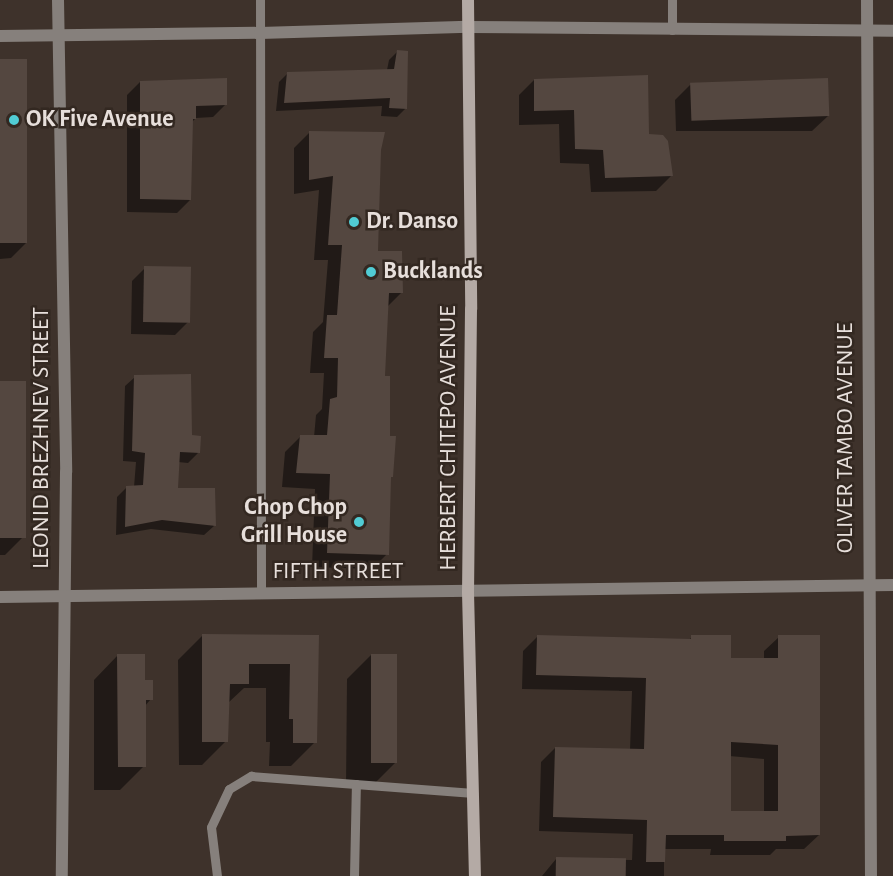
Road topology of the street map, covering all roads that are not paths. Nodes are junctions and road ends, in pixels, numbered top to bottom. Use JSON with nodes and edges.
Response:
{"nodes":[{"id":1,"x":58,"y":0,"type":"edge"},
{"id":2,"x":260,"y":0,"type":"edge"},
{"id":3,"x":468,"y":0,"type":"edge"},
{"id":4,"x":672,"y":0,"type":"edge"},
{"id":5,"x":867,"y":0,"type":"edge"},
{"id":6,"x":468,"y":27,"type":"junction"},
{"id":7,"x":672,"y":30,"type":"junction"},
{"id":8,"x":866,"y":31,"type":"junction"},
{"id":9,"x":893,"y":31,"type":"edge"},
{"id":10,"x":260,"y":33,"type":"junction"},
{"id":11,"x":0,"y":36,"type":"edge"},
{"id":12,"x":57,"y":36,"type":"junction"},
{"id":13,"x":868,"y":585,"type":"junction"},
{"id":14,"x":893,"y":585,"type":"edge"},
{"id":15,"x":468,"y":592,"type":"junction"},
{"id":16,"x":261,"y":594,"type":"junction"},
{"id":17,"x":64,"y":596,"type":"junction"},
{"id":18,"x":0,"y":597,"type":"edge"},
{"id":19,"x":356,"y":784,"type":"junction"},
{"id":20,"x":473,"y":793,"type":"junction"},
{"id":21,"x":62,"y":876,"type":"edge"},
{"id":22,"x":217,"y":876,"type":"edge"},
{"id":23,"x":354,"y":876,"type":"edge"},
{"id":24,"x":475,"y":876,"type":"edge"},
{"id":25,"x":871,"y":876,"type":"edge"}],
"edges":[{"from":1,"to":12,"type":"street","name":"LEONID BREZHNEV STREET"},
{"from":2,"to":10,"type":"lane"},
{"from":3,"to":6,"type":"main road","name":"HERBERT CHITEPO AVENUE"},
{"from":4,"to":7,"type":"lane"},
{"from":5,"to":8,"type":"street","name":"OLIVER TAMBO AVENUE"},
{"from":6,"to":7,"type":"street"},
{"from":6,"to":10,"type":"street"},
{"from":6,"to":15,"type":"main road","name":"HERBERT CHITEPO AVENUE"},
{"from":7,"to":8,"type":"street"},
{"from":8,"to":9,"type":"street"},
{"from":8,"to":13,"type":"street","name":"OLIVER TAMBO AVENUE"},
{"from":10,"to":12,"type":"street"},
{"from":10,"to":16,"type":"lane"},
{"from":11,"to":12,"type":"street"},
{"from":12,"to":17,"type":"street","name":"LEONID BREZHNEV STREET"},
{"from":13,"to":14,"type":"street","name":"FIFTH STREET"},
{"from":13,"to":15,"type":"street","name":"FIFTH STREET"},
{"from":13,"to":25,"type":"street","name":"OLIVER TAMBO AVENUE"},
{"from":15,"to":16,"type":"street","name":"FIFTH STREET"},
{"from":15,"to":20,"type":"main road","name":"HERBERT CHITEPO AVENUE"},
{"from":16,"to":17,"type":"street","name":"FIFTH STREET"},
{"from":17,"to":18,"type":"street","name":"FIFTH STREET"},
{"from":17,"to":21,"type":"street","name":"LEONID BREZHNEV STREET"},
{"from":19,"to":20,"type":"lane"},
{"from":19,"to":22,"type":"lane"},
{"from":19,"to":23,"type":"lane"},
{"from":20,"to":24,"type":"main road","name":"HERBERT CHITEPO AVENUE"}]}
